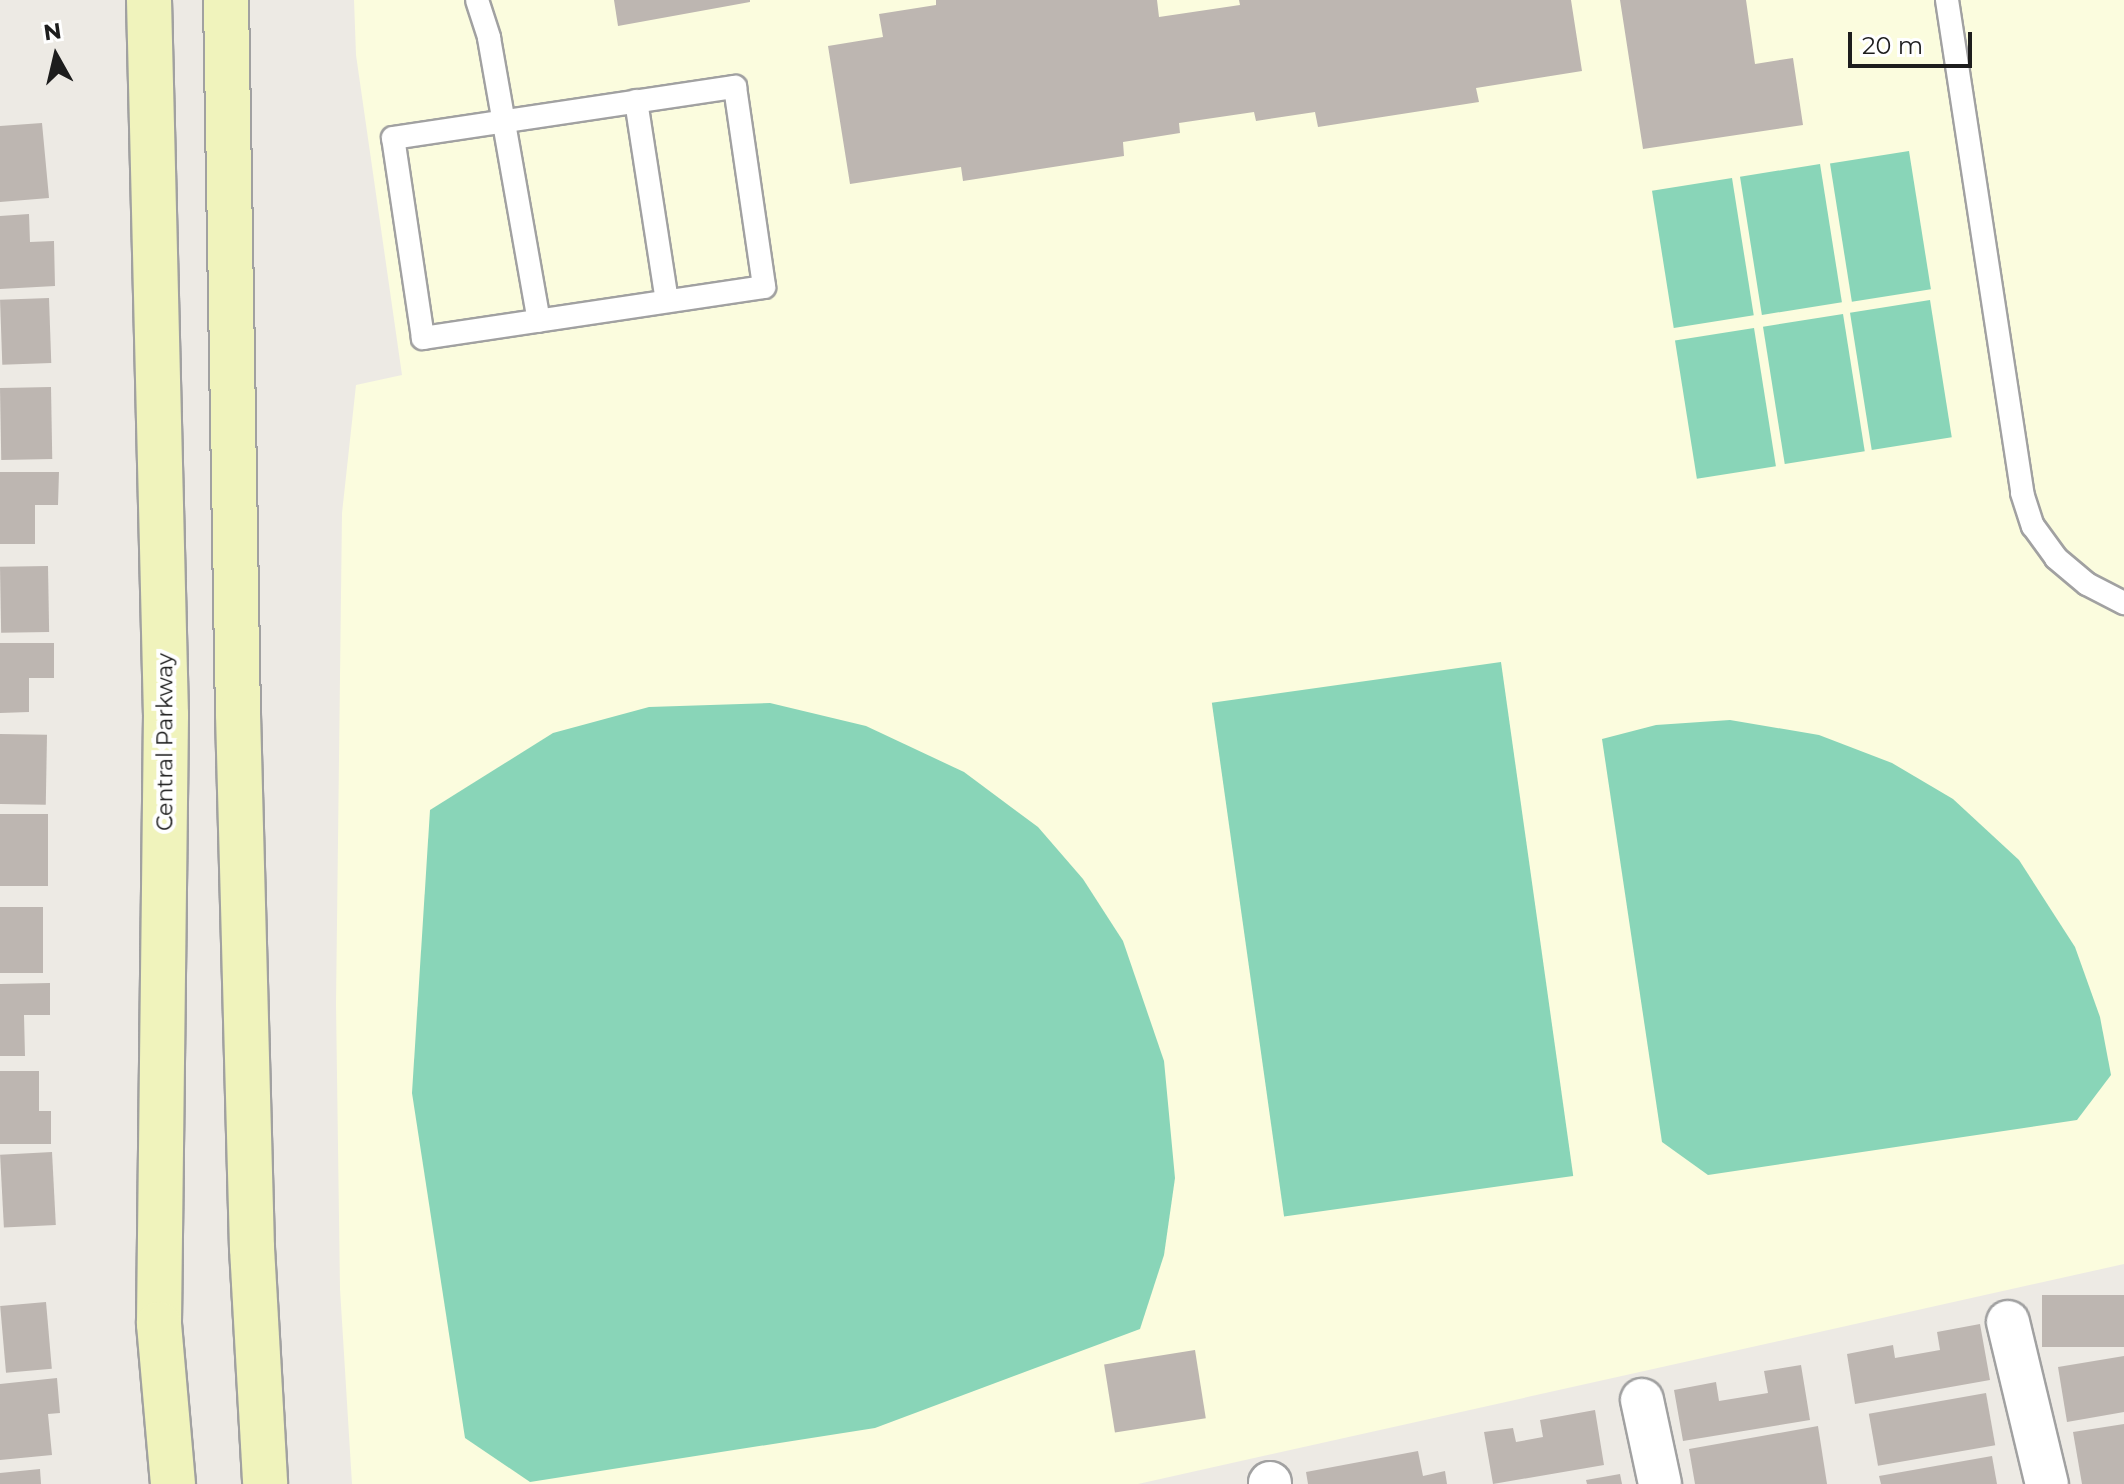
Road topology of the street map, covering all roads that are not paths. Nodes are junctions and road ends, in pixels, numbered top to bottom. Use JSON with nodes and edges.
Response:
{"nodes":[{"id":1,"x":149,"y":0,"type":"edge"},
{"id":2,"x":226,"y":0,"type":"edge"},
{"id":3,"x":477,"y":0,"type":"edge"},
{"id":4,"x":1947,"y":0,"type":"edge"},
{"id":5,"x":636,"y":101,"type":"junction"},
{"id":6,"x":505,"y":121,"type":"junction"},
{"id":7,"x":667,"y":301,"type":"junction"},
{"id":8,"x":539,"y":321,"type":"junction"},
{"id":9,"x":2124,"y":603,"type":"edge"},
{"id":10,"x":2008,"y":1322,"type":"dead end"},
{"id":11,"x":1642,"y":1400,"type":"dead end"},
{"id":12,"x":173,"y":1484,"type":"edge"},
{"id":13,"x":265,"y":1484,"type":"edge"},
{"id":14,"x":1660,"y":1484,"type":"edge"},
{"id":15,"x":2047,"y":1484,"type":"edge"}],
"edges":[{"from":1,"to":12,"type":"main road","name":"Central Parkway"},
{"from":2,"to":13,"type":"main road"},
{"from":3,"to":6,"type":"lane"},
{"from":4,"to":9,"type":"lane"},
{"from":5,"to":6,"type":"lane"},
{"from":5,"to":7,"type":"lane"},
{"from":5,"to":7,"type":"lane"},
{"from":6,"to":8,"type":"lane"},
{"from":6,"to":8,"type":"lane"},
{"from":7,"to":8,"type":"lane"},
{"from":10,"to":15,"type":"street"},
{"from":11,"to":14,"type":"street"}]}
